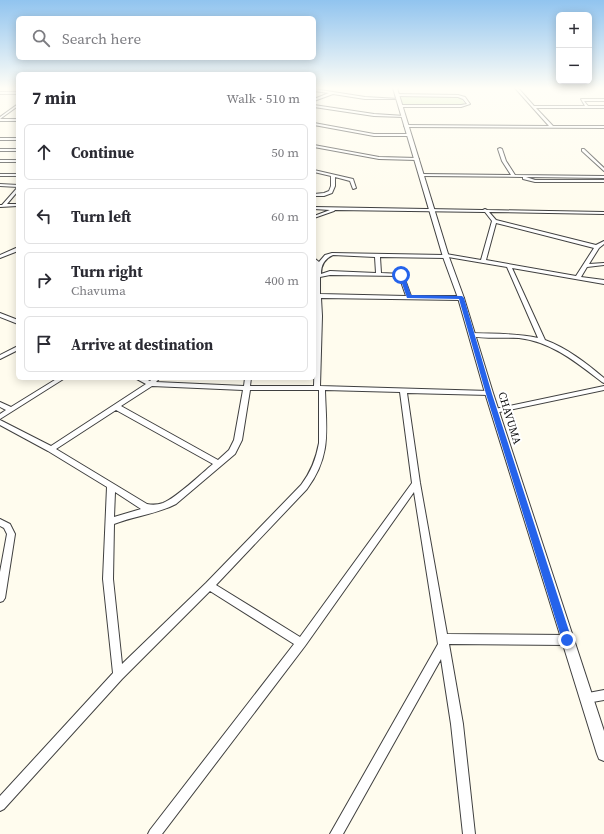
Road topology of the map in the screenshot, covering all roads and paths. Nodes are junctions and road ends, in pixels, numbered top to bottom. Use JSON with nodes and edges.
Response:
{"nodes":[{"id":1,"x":406,"y":126,"type":"edge"},
{"id":2,"x":330,"y":127,"type":"edge"},
{"id":3,"x":540,"y":127,"type":"edge"},
{"id":4,"x":552,"y":127,"type":"joint"},
{"id":5,"x":604,"y":128,"type":"edge"},
{"id":6,"x":409,"y":135,"type":"junction"},
{"id":7,"x":16,"y":139,"type":"edge"},
{"id":8,"x":1,"y":140,"type":"edge"},
{"id":9,"x":316,"y":146,"type":"edge"},
{"id":10,"x":500,"y":149,"type":"dead end"},
{"id":11,"x":0,"y":150,"type":"edge"},
{"id":12,"x":16,"y":150,"type":"edge"},
{"id":13,"x":583,"y":150,"type":"dead end"},
{"id":14,"x":417,"y":159,"type":"junction"},
{"id":15,"x":0,"y":161,"type":"edge"},
{"id":16,"x":16,"y":161,"type":"edge"},
{"id":17,"x":604,"y":170,"type":"edge"},
{"id":18,"x":316,"y":171,"type":"edge"},
{"id":19,"x":0,"y":175,"type":"edge"},
{"id":20,"x":16,"y":175,"type":"edge"},
{"id":21,"x":333,"y":175,"type":"junction"},
{"id":22,"x":421,"y":175,"type":"junction"},
{"id":23,"x":514,"y":176,"type":"junction"},
{"id":24,"x":604,"y":178,"type":"edge"},
{"id":25,"x":0,"y":185,"type":"edge"},
{"id":26,"x":16,"y":186,"type":"edge"},
{"id":27,"x":354,"y":188,"type":"dead end"},
{"id":28,"x":16,"y":191,"type":"edge"},
{"id":29,"x":316,"y":195,"type":"edge"},
{"id":30,"x":16,"y":205,"type":"edge"},
{"id":31,"x":1,"y":206,"type":"edge"},
{"id":32,"x":316,"y":208,"type":"edge"},
{"id":33,"x":340,"y":208,"type":"junction"},
{"id":34,"x":432,"y":209,"type":"junction"},
{"id":35,"x":485,"y":210,"type":"junction"},
{"id":36,"x":604,"y":213,"type":"edge"},
{"id":37,"x":316,"y":215,"type":"edge"},
{"id":38,"x":494,"y":221,"type":"junction"},
{"id":39,"x":604,"y":242,"type":"edge"},
{"id":40,"x":597,"y":247,"type":"junction"},
{"id":41,"x":16,"y":250,"type":"edge"},
{"id":42,"x":377,"y":255,"type":"junction"},
{"id":43,"x":446,"y":256,"type":"junction"},
{"id":44,"x":0,"y":257,"type":"edge"},
{"id":45,"x":316,"y":260,"type":"edge"},
{"id":46,"x":483,"y":261,"type":"junction"},
{"id":47,"x":319,"y":264,"type":"junction"},
{"id":48,"x":604,"y":264,"type":"edge"},
{"id":49,"x":509,"y":266,"type":"junction"},
{"id":50,"x":584,"y":266,"type":"junction"},
{"id":51,"x":379,"y":274,"type":"junction"},
{"id":52,"x":318,"y":276,"type":"junction"},
{"id":53,"x":578,"y":278,"type":"junction"},
{"id":54,"x":604,"y":282,"type":"edge"},
{"id":55,"x":316,"y":285,"type":"edge"},
{"id":56,"x":318,"y":296,"type":"junction"},
{"id":57,"x":409,"y":297,"type":"junction"},
{"id":58,"x":462,"y":298,"type":"junction"},
{"id":59,"x":0,"y":315,"type":"edge"},
{"id":60,"x":317,"y":316,"type":"edge"},
{"id":61,"x":16,"y":321,"type":"edge"},
{"id":62,"x":472,"y":335,"type":"junction"},
{"id":63,"x":543,"y":342,"type":"junction"},
{"id":64,"x":16,"y":349,"type":"edge"},
{"id":65,"x":0,"y":358,"type":"edge"},
{"id":66,"x":59,"y":380,"type":"edge"},
{"id":67,"x":142,"y":380,"type":"edge"},
{"id":68,"x":155,"y":380,"type":"edge"},
{"id":69,"x":248,"y":380,"type":"edge"},
{"id":70,"x":604,"y":381,"type":"edge"},
{"id":71,"x":151,"y":384,"type":"junction"},
{"id":72,"x":247,"y":388,"type":"junction"},
{"id":73,"x":604,"y":388,"type":"edge"},
{"id":74,"x":320,"y":389,"type":"junction"},
{"id":75,"x":403,"y":391,"type":"junction"},
{"id":76,"x":489,"y":394,"type":"junction"},
{"id":77,"x":0,"y":404,"type":"edge"},
{"id":78,"x":117,"y":407,"type":"junction"},
{"id":79,"x":11,"y":410,"type":"junction"},
{"id":80,"x":495,"y":411,"type":"junction"},
{"id":81,"x":0,"y":417,"type":"edge"},
{"id":82,"x":0,"y":422,"type":"edge"},
{"id":83,"x":51,"y":449,"type":"junction"},
{"id":84,"x":219,"y":464,"type":"junction"},
{"id":85,"x":416,"y":483,"type":"junction"},
{"id":86,"x":111,"y":486,"type":"junction"},
{"id":87,"x":154,"y":509,"type":"junction"},
{"id":88,"x":0,"y":522,"type":"edge"},
{"id":89,"x":110,"y":522,"type":"junction"},
{"id":90,"x":3,"y":564,"type":"edge"},
{"id":91,"x":210,"y":586,"type":"junction"},
{"id":92,"x":0,"y":598,"type":"edge"},
{"id":93,"x":567,"y":640,"type":"junction"},
{"id":94,"x":444,"y":641,"type":"junction"},
{"id":95,"x":300,"y":643,"type":"junction"},
{"id":96,"x":118,"y":675,"type":"junction"},
{"id":97,"x":604,"y":695,"type":"edge"},
{"id":98,"x":587,"y":698,"type":"junction"},
{"id":99,"x":604,"y":754,"type":"edge"},
{"id":100,"x":0,"y":805,"type":"edge"},
{"id":101,"x":154,"y":834,"type":"edge"},
{"id":102,"x":336,"y":834,"type":"edge"},
{"id":103,"x":469,"y":834,"type":"edge"}],
"edges":[{"from":1,"to":6,"type":"street","name":"CHAVUMA"},
{"from":2,"to":6,"type":"street"},
{"from":3,"to":4,"type":"street"},
{"from":4,"to":5,"type":"street"},
{"from":6,"to":14,"type":"street","name":"CHAVUMA"},
{"from":7,"to":8,"type":"street"},
{"from":9,"to":14,"type":"street"},
{"from":10,"to":23,"type":"street"},
{"from":11,"to":12,"type":"street"},
{"from":13,"to":17,"type":"street"},
{"from":14,"to":22,"type":"street","name":"CHAVUMA"},
{"from":15,"to":16,"type":"street"},
{"from":18,"to":21,"type":"street"},
{"from":19,"to":20,"type":"street"},
{"from":21,"to":27,"type":"street"},
{"from":21,"to":29,"type":"street"},
{"from":22,"to":23,"type":"street"},
{"from":22,"to":34,"type":"street","name":"CHAVUMA"},
{"from":23,"to":24,"type":"street"},
{"from":25,"to":26,"type":"street"},
{"from":28,"to":31,"type":"street"},
{"from":30,"to":31,"type":"street"},
{"from":32,"to":33,"type":"street"},
{"from":33,"to":34,"type":"street"},
{"from":33,"to":37,"type":"street"},
{"from":34,"to":35,"type":"street"},
{"from":34,"to":43,"type":"street","name":"CHAVUMA"},
{"from":35,"to":36,"type":"street"},
{"from":35,"to":38,"type":"street"},
{"from":38,"to":40,"type":"street"},
{"from":38,"to":46,"type":"street"},
{"from":39,"to":40,"type":"street"},
{"from":40,"to":50,"type":"street"},
{"from":41,"to":44,"type":"street"},
{"from":42,"to":43,"type":"street"},
{"from":42,"to":47,"type":"street"},
{"from":42,"to":51,"type":"street"},
{"from":43,"to":46,"type":"street"},
{"from":43,"to":58,"type":"street","name":"CHAVUMA"},
{"from":45,"to":47,"type":"street"},
{"from":46,"to":49,"type":"street"},
{"from":47,"to":52,"type":"street"},
{"from":48,"to":50,"type":"street"},
{"from":49,"to":53,"type":"street"},
{"from":49,"to":63,"type":"street"},
{"from":50,"to":53,"type":"street"},
{"from":51,"to":52,"type":"street"},
{"from":51,"to":57,"type":"street"},
{"from":52,"to":55,"type":"street"},
{"from":53,"to":54,"type":"street"},
{"from":55,"to":56,"type":"street"},
{"from":56,"to":57,"type":"street"},
{"from":56,"to":60,"type":"street"},
{"from":57,"to":58,"type":"street"},
{"from":58,"to":62,"type":"street","name":"CHAVUMA"},
{"from":59,"to":61,"type":"street"},
{"from":60,"to":74,"type":"street"},
{"from":62,"to":63,"type":"street"},
{"from":62,"to":76,"type":"street","name":"CHAVUMA"},
{"from":63,"to":70,"type":"street"},
{"from":64,"to":65,"type":"street"},
{"from":66,"to":79,"type":"street"},
{"from":67,"to":71,"type":"street"},
{"from":68,"to":71,"type":"street"},
{"from":69,"to":72,"type":"street"},
{"from":71,"to":72,"type":"street"},
{"from":71,"to":78,"type":"street"},
{"from":72,"to":74,"type":"street"},
{"from":72,"to":84,"type":"street"},
{"from":73,"to":80,"type":"street"},
{"from":74,"to":75,"type":"street"},
{"from":74,"to":91,"type":"street"},
{"from":75,"to":76,"type":"street"},
{"from":75,"to":85,"type":"street"},
{"from":76,"to":80,"type":"street","name":"CHAVUMA"},
{"from":77,"to":79,"type":"street"},
{"from":78,"to":83,"type":"street"},
{"from":78,"to":84,"type":"street"},
{"from":79,"to":81,"type":"street"},
{"from":80,"to":93,"type":"street","name":"CHAVUMA"},
{"from":82,"to":83,"type":"street"},
{"from":83,"to":86,"type":"street"},
{"from":84,"to":87,"type":"street"},
{"from":85,"to":94,"type":"street"},
{"from":85,"to":95,"type":"street"},
{"from":86,"to":87,"type":"street"},
{"from":86,"to":89,"type":"street"},
{"from":87,"to":89,"type":"street"},
{"from":88,"to":90,"type":"street"},
{"from":89,"to":96,"type":"street"},
{"from":90,"to":92,"type":"street"},
{"from":91,"to":95,"type":"street"},
{"from":91,"to":96,"type":"street"},
{"from":93,"to":94,"type":"street"},
{"from":93,"to":98,"type":"street","name":"CHAVUMA"},
{"from":94,"to":102,"type":"street"},
{"from":94,"to":103,"type":"street"},
{"from":95,"to":101,"type":"street"},
{"from":96,"to":100,"type":"street"},
{"from":97,"to":98,"type":"street"},
{"from":98,"to":99,"type":"street","name":"CHAVUMA"}]}
